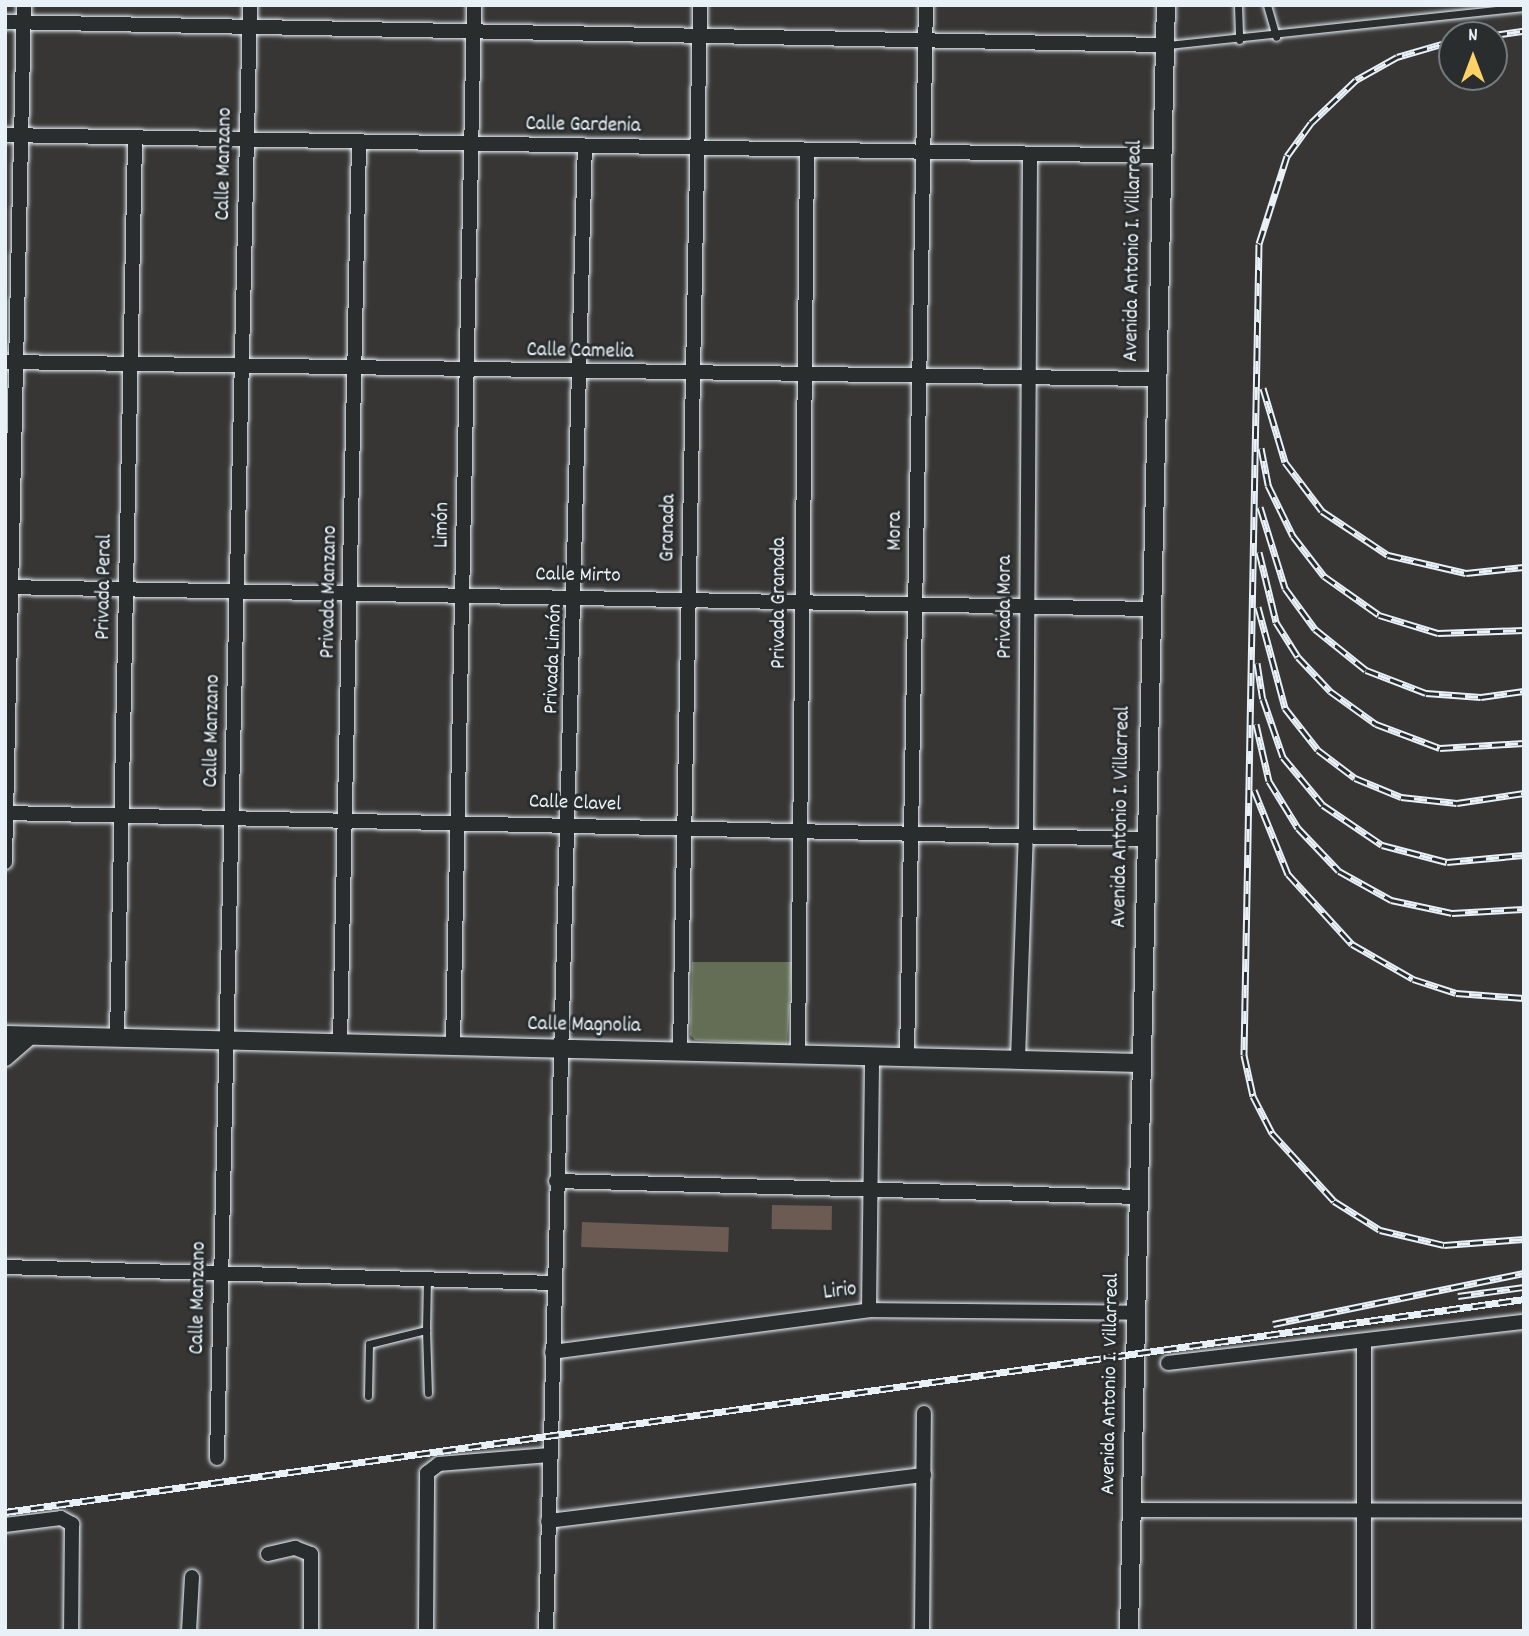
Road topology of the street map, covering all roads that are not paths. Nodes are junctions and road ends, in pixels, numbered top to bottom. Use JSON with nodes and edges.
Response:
{"nodes":[{"id":1,"x":24,"y":5,"type":"edge"},
{"id":2,"x":250,"y":5,"type":"edge"},
{"id":3,"x":474,"y":5,"type":"edge"},
{"id":4,"x":700,"y":5,"type":"edge"},
{"id":5,"x":926,"y":5,"type":"edge"},
{"id":6,"x":1166,"y":5,"type":"edge"},
{"id":7,"x":1238,"y":5,"type":"edge"},
{"id":8,"x":1267,"y":5,"type":"edge"},
{"id":9,"x":1524,"y":7,"type":"edge"},
{"id":10,"x":5,"y":22,"type":"edge"},
{"id":11,"x":23,"y":22,"type":"junction"},
{"id":12,"x":250,"y":26,"type":"junction"},
{"id":13,"x":473,"y":32,"type":"junction"},
{"id":14,"x":1276,"y":37,"type":"junction"},
{"id":15,"x":698,"y":38,"type":"junction"},
{"id":16,"x":925,"y":40,"type":"junction"},
{"id":17,"x":1239,"y":40,"type":"junction"},
{"id":18,"x":1163,"y":45,"type":"junction"},
{"id":19,"x":5,"y":135,"type":"edge"},
{"id":20,"x":21,"y":135,"type":"junction"},
{"id":21,"x":135,"y":137,"type":"junction"},
{"id":22,"x":247,"y":140,"type":"junction"},
{"id":23,"x":359,"y":143,"type":"junction"},
{"id":24,"x":471,"y":146,"type":"junction"},
{"id":25,"x":585,"y":146,"type":"junction"},
{"id":26,"x":698,"y":149,"type":"junction"},
{"id":27,"x":807,"y":151,"type":"junction"},
{"id":28,"x":923,"y":155,"type":"junction"},
{"id":29,"x":1030,"y":155,"type":"junction"},
{"id":30,"x":1159,"y":156,"type":"junction"},
{"id":31,"x":10,"y":363,"type":"edge"},
{"id":32,"x":128,"y":363,"type":"junction"},
{"id":33,"x":242,"y":367,"type":"junction"},
{"id":34,"x":355,"y":370,"type":"junction"},
{"id":35,"x":466,"y":371,"type":"junction"},
{"id":36,"x":583,"y":373,"type":"junction"},
{"id":37,"x":693,"y":375,"type":"junction"},
{"id":38,"x":803,"y":376,"type":"junction"},
{"id":39,"x":917,"y":378,"type":"junction"},
{"id":40,"x":1029,"y":379,"type":"junction"},
{"id":41,"x":1154,"y":379,"type":"junction"},
{"id":42,"x":9,"y":588,"type":"edge"},
{"id":43,"x":127,"y":589,"type":"junction"},
{"id":44,"x":238,"y":590,"type":"junction"},
{"id":45,"x":351,"y":594,"type":"junction"},
{"id":46,"x":463,"y":594,"type":"junction"},
{"id":47,"x":577,"y":597,"type":"junction"},
{"id":48,"x":689,"y":599,"type":"junction"},
{"id":49,"x":801,"y":601,"type":"junction"},
{"id":50,"x":917,"y":604,"type":"junction"},
{"id":51,"x":1027,"y":606,"type":"junction"},
{"id":52,"x":1150,"y":609,"type":"junction"},
{"id":53,"x":6,"y":813,"type":"edge"},
{"id":54,"x":122,"y":815,"type":"junction"},
{"id":55,"x":232,"y":817,"type":"junction"},
{"id":56,"x":347,"y":819,"type":"junction"},
{"id":57,"x":458,"y":821,"type":"junction"},
{"id":58,"x":569,"y":825,"type":"junction"},
{"id":59,"x":681,"y":828,"type":"junction"},
{"id":60,"x":800,"y":830,"type":"junction"},
{"id":61,"x":913,"y":833,"type":"junction"},
{"id":62,"x":1026,"y":835,"type":"junction"},
{"id":63,"x":1143,"y":839,"type":"junction"},
{"id":64,"x":5,"y":862,"type":"edge"},
{"id":65,"x":5,"y":1035,"type":"edge"},
{"id":66,"x":29,"y":1036,"type":"junction"},
{"id":67,"x":117,"y":1037,"type":"junction"},
{"id":68,"x":230,"y":1040,"type":"junction"},
{"id":69,"x":340,"y":1043,"type":"junction"},
{"id":70,"x":453,"y":1045,"type":"junction"},
{"id":71,"x":563,"y":1048,"type":"junction"},
{"id":72,"x":680,"y":1051,"type":"junction"},
{"id":73,"x":798,"y":1055,"type":"junction"},
{"id":74,"x":5,"y":1057,"type":"edge"},
{"id":75,"x":872,"y":1057,"type":"junction"},
{"id":76,"x":907,"y":1057,"type":"junction"},
{"id":77,"x":1018,"y":1059,"type":"junction"},
{"id":78,"x":1139,"y":1063,"type":"junction"},
{"id":79,"x":556,"y":1181,"type":"junction"},
{"id":80,"x":872,"y":1191,"type":"junction"},
{"id":81,"x":1138,"y":1196,"type":"junction"},
{"id":82,"x":5,"y":1266,"type":"edge"},
{"id":83,"x":220,"y":1270,"type":"junction"},
{"id":84,"x":427,"y":1279,"type":"junction"},
{"id":85,"x":554,"y":1283,"type":"junction"},
{"id":86,"x":869,"y":1310,"type":"junction"},
{"id":87,"x":1135,"y":1313,"type":"junction"},
{"id":88,"x":1524,"y":1321,"type":"edge"},
{"id":89,"x":426,"y":1330,"type":"junction"},
{"id":90,"x":1364,"y":1343,"type":"junction"},
{"id":91,"x":552,"y":1352,"type":"junction"},
{"id":92,"x":1168,"y":1363,"type":"dead end"},
{"id":93,"x":428,"y":1393,"type":"dead end"},
{"id":94,"x":368,"y":1396,"type":"dead end"},
{"id":95,"x":924,"y":1413,"type":"dead end"},
{"id":96,"x":549,"y":1455,"type":"junction"},
{"id":97,"x":217,"y":1458,"type":"dead end"},
{"id":98,"x":923,"y":1475,"type":"junction"},
{"id":99,"x":1130,"y":1510,"type":"junction"},
{"id":100,"x":1364,"y":1510,"type":"junction"},
{"id":101,"x":1524,"y":1511,"type":"edge"},
{"id":102,"x":548,"y":1521,"type":"junction"},
{"id":103,"x":5,"y":1525,"type":"edge"},
{"id":104,"x":268,"y":1554,"type":"dead end"},
{"id":105,"x":192,"y":1577,"type":"dead end"},
{"id":106,"x":71,"y":1631,"type":"edge"},
{"id":107,"x":189,"y":1631,"type":"edge"},
{"id":108,"x":311,"y":1631,"type":"edge"},
{"id":109,"x":426,"y":1631,"type":"edge"},
{"id":110,"x":547,"y":1631,"type":"edge"},
{"id":111,"x":922,"y":1631,"type":"edge"},
{"id":112,"x":1129,"y":1631,"type":"edge"},
{"id":113,"x":1364,"y":1631,"type":"edge"}],
"edges":[{"from":1,"to":11,"type":"street"},
{"from":2,"to":12,"type":"street","name":"Calle Manzano"},
{"from":3,"to":13,"type":"street","name":"Limón"},
{"from":4,"to":15,"type":"street","name":"Granada"},
{"from":5,"to":16,"type":"street","name":"Mora"},
{"from":6,"to":18,"type":"street","name":"Avenida Antonio I. Villarreal"},
{"from":7,"to":17,"type":"lane"},
{"from":8,"to":14,"type":"lane"},
{"from":9,"to":14,"type":"lane"},
{"from":10,"to":11,"type":"street"},
{"from":11,"to":12,"type":"street"},
{"from":11,"to":20,"type":"street"},
{"from":12,"to":13,"type":"street"},
{"from":12,"to":22,"type":"street","name":"Calle Manzano"},
{"from":13,"to":15,"type":"street"},
{"from":13,"to":24,"type":"street","name":"Limón"},
{"from":14,"to":17,"type":"lane"},
{"from":15,"to":16,"type":"street"},
{"from":15,"to":26,"type":"street","name":"Granada"},
{"from":16,"to":18,"type":"street"},
{"from":16,"to":28,"type":"street","name":"Mora"},
{"from":17,"to":18,"type":"lane"},
{"from":18,"to":30,"type":"street","name":"Avenida Antonio I. Villarreal"},
{"from":19,"to":20,"type":"street","name":"Calle Gardenia"},
{"from":20,"to":21,"type":"street","name":"Calle Gardenia"},
{"from":20,"to":31,"type":"street"},
{"from":21,"to":22,"type":"street","name":"Calle Gardenia"},
{"from":21,"to":32,"type":"street","name":"Privada Peral"},
{"from":22,"to":23,"type":"street","name":"Calle Gardenia"},
{"from":22,"to":33,"type":"street","name":"Calle Manzano"},
{"from":23,"to":24,"type":"street","name":"Calle Gardenia"},
{"from":23,"to":34,"type":"street","name":"Privada Manzano"},
{"from":24,"to":25,"type":"street","name":"Calle Gardenia"},
{"from":24,"to":35,"type":"street","name":"Limón"},
{"from":25,"to":26,"type":"street","name":"Calle Gardenia"},
{"from":25,"to":36,"type":"street","name":"Privada Limón"},
{"from":26,"to":27,"type":"street","name":"Calle Gardenia"},
{"from":26,"to":37,"type":"street","name":"Granada"},
{"from":27,"to":28,"type":"street","name":"Calle Gardenia"},
{"from":27,"to":38,"type":"street","name":"Privada Granada"},
{"from":28,"to":29,"type":"street","name":"Calle Gardenia"},
{"from":28,"to":39,"type":"street","name":"Mora"},
{"from":29,"to":30,"type":"street","name":"Calle Gardenia"},
{"from":29,"to":40,"type":"street","name":"Privada Mora"},
{"from":30,"to":41,"type":"street","name":"Avenida Antonio I. Villarreal"},
{"from":31,"to":32,"type":"street","name":"Calle Camelia"},
{"from":31,"to":42,"type":"street"},
{"from":32,"to":33,"type":"street","name":"Calle Camelia"},
{"from":32,"to":43,"type":"street","name":"Privada Peral"},
{"from":33,"to":34,"type":"street","name":"Calle Camelia"},
{"from":33,"to":44,"type":"street","name":"Calle Manzano"},
{"from":34,"to":35,"type":"street","name":"Calle Camelia"},
{"from":34,"to":45,"type":"street","name":"Privada Manzano"},
{"from":35,"to":36,"type":"street","name":"Calle Camelia"},
{"from":35,"to":46,"type":"street","name":"Limón"},
{"from":36,"to":37,"type":"street","name":"Calle Camelia"},
{"from":36,"to":47,"type":"street","name":"Privada Limón"},
{"from":37,"to":38,"type":"street","name":"Calle Camelia"},
{"from":37,"to":48,"type":"street","name":"Granada"},
{"from":38,"to":39,"type":"street","name":"Calle Camelia"},
{"from":38,"to":49,"type":"street","name":"Privada Granada"},
{"from":39,"to":40,"type":"street","name":"Calle Camelia"},
{"from":39,"to":50,"type":"street","name":"Mora"},
{"from":40,"to":41,"type":"street","name":"Calle Camelia"},
{"from":40,"to":51,"type":"street","name":"Privada Mora"},
{"from":41,"to":52,"type":"street","name":"Avenida Antonio I. Villarreal"},
{"from":42,"to":43,"type":"street","name":"Calle Mirto"},
{"from":42,"to":53,"type":"street"},
{"from":43,"to":44,"type":"street","name":"Calle Mirto"},
{"from":43,"to":54,"type":"street","name":"Privada Peral"},
{"from":44,"to":45,"type":"street","name":"Calle Mirto"},
{"from":44,"to":55,"type":"street","name":"Calle Manzano"},
{"from":45,"to":46,"type":"street","name":"Calle Mirto"},
{"from":45,"to":56,"type":"street","name":"Privada Manzano"},
{"from":46,"to":47,"type":"street","name":"Calle Mirto"},
{"from":46,"to":57,"type":"street","name":"Limón"},
{"from":47,"to":48,"type":"street","name":"Calle Mirto"},
{"from":47,"to":58,"type":"street","name":"Privada Limón"},
{"from":48,"to":49,"type":"street","name":"Calle Mirto"},
{"from":48,"to":59,"type":"street","name":"Granada"},
{"from":49,"to":50,"type":"street","name":"Calle Mirto"},
{"from":49,"to":60,"type":"street","name":"Privada Granada"},
{"from":50,"to":51,"type":"street","name":"Calle Mirto"},
{"from":50,"to":61,"type":"street","name":"Mora"},
{"from":51,"to":52,"type":"street","name":"Calle Mirto"},
{"from":51,"to":62,"type":"street","name":"Privada Mora"},
{"from":52,"to":63,"type":"street","name":"Avenida Antonio I. Villarreal"},
{"from":53,"to":54,"type":"street","name":"Calle Clavel"},
{"from":53,"to":64,"type":"street"},
{"from":54,"to":55,"type":"street","name":"Calle Clavel"},
{"from":54,"to":67,"type":"street","name":"Privada Peral"},
{"from":55,"to":56,"type":"street","name":"Calle Clavel"},
{"from":55,"to":68,"type":"street","name":"Calle Manzano"},
{"from":56,"to":57,"type":"street","name":"Calle Clavel"},
{"from":56,"to":69,"type":"street","name":"Privada Manzano"},
{"from":57,"to":58,"type":"street","name":"Calle Clavel"},
{"from":57,"to":70,"type":"street","name":"Limón"},
{"from":58,"to":59,"type":"street","name":"Calle Clavel"},
{"from":58,"to":71,"type":"street","name":"Privada Limón"},
{"from":59,"to":60,"type":"street","name":"Calle Clavel"},
{"from":59,"to":72,"type":"street","name":"Granada"},
{"from":60,"to":61,"type":"street","name":"Calle Clavel"},
{"from":60,"to":73,"type":"street","name":"Privada Granada"},
{"from":61,"to":62,"type":"street","name":"Calle Clavel"},
{"from":61,"to":76,"type":"street","name":"Mora"},
{"from":62,"to":63,"type":"street","name":"Calle Clavel"},
{"from":62,"to":77,"type":"street","name":"Privada Mora"},
{"from":63,"to":78,"type":"street","name":"Avenida Antonio I. Villarreal"},
{"from":65,"to":66,"type":"street","name":"Calle Magnolia"},
{"from":66,"to":67,"type":"street","name":"Calle Magnolia"},
{"from":66,"to":74,"type":"street"},
{"from":67,"to":68,"type":"street","name":"Calle Magnolia"},
{"from":68,"to":69,"type":"street","name":"Calle Magnolia"},
{"from":68,"to":83,"type":"street","name":"Calle Manzano"},
{"from":69,"to":70,"type":"street","name":"Calle Magnolia"},
{"from":70,"to":71,"type":"street","name":"Calle Magnolia"},
{"from":71,"to":72,"type":"street","name":"Calle Magnolia"},
{"from":71,"to":79,"type":"street","name":"Privada Limón"},
{"from":72,"to":73,"type":"street","name":"Calle Magnolia"},
{"from":73,"to":75,"type":"street","name":"Calle Magnolia"},
{"from":75,"to":76,"type":"street","name":"Calle Magnolia"},
{"from":75,"to":80,"type":"street"},
{"from":76,"to":77,"type":"street","name":"Calle Magnolia"},
{"from":77,"to":78,"type":"street","name":"Calle Magnolia"},
{"from":78,"to":81,"type":"street","name":"Avenida Antonio I. Villarreal"},
{"from":79,"to":80,"type":"street"},
{"from":79,"to":85,"type":"street","name":"Privada Limón"},
{"from":80,"to":81,"type":"street"},
{"from":80,"to":86,"type":"street"},
{"from":81,"to":87,"type":"street","name":"Avenida Antonio I. Villarreal"},
{"from":82,"to":83,"type":"street"},
{"from":83,"to":84,"type":"street"},
{"from":83,"to":97,"type":"street","name":"Calle Manzano"},
{"from":84,"to":85,"type":"street"},
{"from":84,"to":89,"type":"lane"},
{"from":85,"to":91,"type":"street","name":"Privada Limón"},
{"from":86,"to":87,"type":"street","name":"Lirio"},
{"from":86,"to":91,"type":"street","name":"Lirio"},
{"from":87,"to":99,"type":"street","name":"Avenida Antonio I. Villarreal"},
{"from":88,"to":90,"type":"street"},
{"from":89,"to":93,"type":"lane"},
{"from":89,"to":94,"type":"lane"},
{"from":90,"to":92,"type":"street"},
{"from":90,"to":100,"type":"street"},
{"from":91,"to":96,"type":"street","name":"Privada Limón"},
{"from":95,"to":98,"type":"street"},
{"from":96,"to":102,"type":"street","name":"Privada Limón"},
{"from":96,"to":109,"type":"street"},
{"from":98,"to":102,"type":"street"},
{"from":98,"to":111,"type":"street"},
{"from":99,"to":100,"type":"street"},
{"from":99,"to":112,"type":"street","name":"Avenida Antonio I. Villarreal"},
{"from":100,"to":101,"type":"street"},
{"from":100,"to":113,"type":"street"},
{"from":102,"to":110,"type":"street","name":"Privada Limón"},
{"from":103,"to":106,"type":"street"},
{"from":104,"to":108,"type":"street"},
{"from":105,"to":107,"type":"street"}]}
